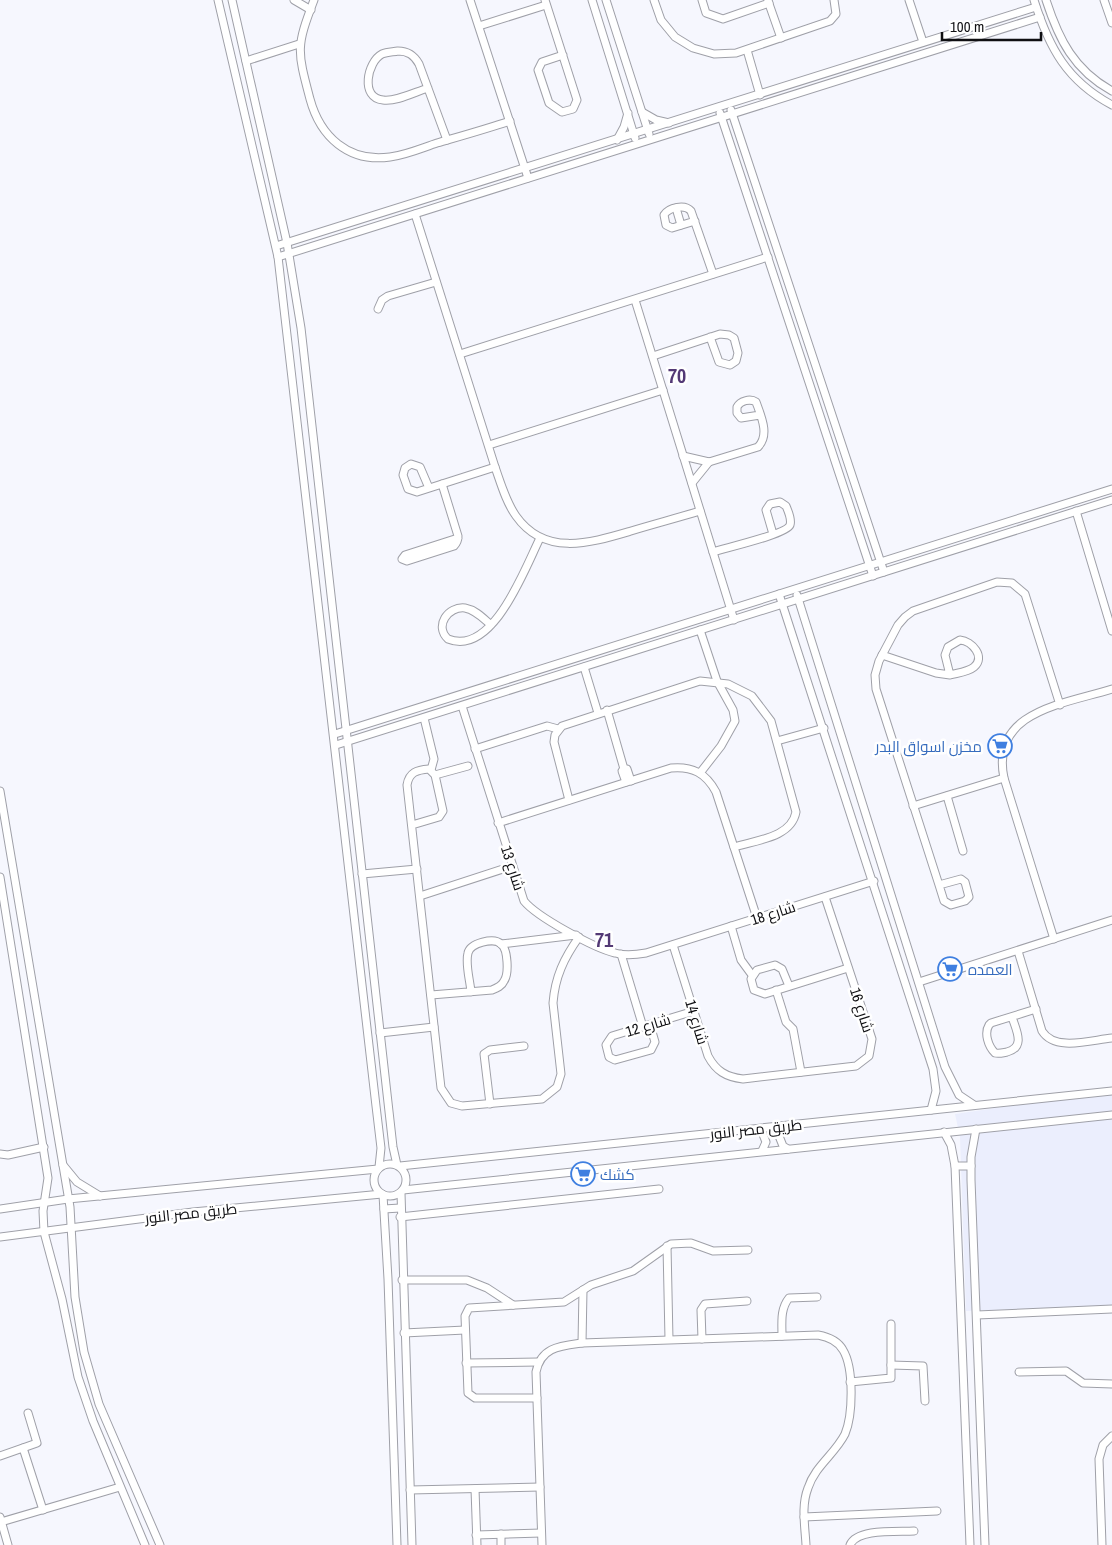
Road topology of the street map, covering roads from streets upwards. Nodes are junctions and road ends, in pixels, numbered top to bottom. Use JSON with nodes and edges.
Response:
{"nodes":[{"id":1,"x":218,"y":0,"type":"edge"},
{"id":2,"x":232,"y":0,"type":"edge"},
{"id":3,"x":294,"y":0,"type":"edge"},
{"id":4,"x":314,"y":0,"type":"edge"},
{"id":5,"x":470,"y":0,"type":"edge"},
{"id":6,"x":592,"y":0,"type":"edge"},
{"id":7,"x":606,"y":0,"type":"edge"},
{"id":8,"x":654,"y":0,"type":"edge"},
{"id":9,"x":702,"y":0,"type":"edge"},
{"id":10,"x":834,"y":0,"type":"edge"},
{"id":11,"x":909,"y":0,"type":"edge"},
{"id":12,"x":1046,"y":0,"type":"edge"},
{"id":13,"x":1104,"y":0,"type":"edge"},
{"id":14,"x":546,"y":2,"type":"edge"},
{"id":15,"x":769,"y":2,"type":"edge"},
{"id":16,"x":1035,"y":4,"type":"edge"},
{"id":17,"x":311,"y":10,"type":"junction"},
{"id":18,"x":1040,"y":17,"type":"junction"},
{"id":19,"x":1112,"y":23,"type":"edge"},
{"id":20,"x":479,"y":26,"type":"junction"},
{"id":21,"x":781,"y":38,"type":"junction"},
{"id":22,"x":923,"y":42,"type":"junction"},
{"id":23,"x":299,"y":44,"type":"junction"},
{"id":24,"x":747,"y":50,"type":"junction"},
{"id":25,"x":563,"y":55,"type":"junction"},
{"id":26,"x":246,"y":61,"type":"junction"},
{"id":27,"x":428,"y":88,"type":"junction"},
{"id":28,"x":1112,"y":91,"type":"edge"},
{"id":29,"x":760,"y":94,"type":"junction"},
{"id":30,"x":730,"y":104,"type":"junction"},
{"id":31,"x":1112,"y":104,"type":"edge"},
{"id":32,"x":718,"y":108,"type":"junction"},
{"id":33,"x":642,"y":112,"type":"junction"},
{"id":34,"x":628,"y":113,"type":"junction"},
{"id":35,"x":733,"y":114,"type":"junction"},
{"id":36,"x":721,"y":117,"type":"junction"},
{"id":37,"x":510,"y":121,"type":"junction"},
{"id":38,"x":672,"y":123,"type":"junction"},
{"id":39,"x":648,"y":130,"type":"junction"},
{"id":40,"x":634,"y":135,"type":"junction"},
{"id":41,"x":651,"y":139,"type":"junction"},
{"id":42,"x":447,"y":140,"type":"junction"},
{"id":43,"x":616,"y":140,"type":"junction"},
{"id":44,"x":637,"y":144,"type":"junction"},
{"id":45,"x":525,"y":168,"type":"junction"},
{"id":46,"x":528,"y":178,"type":"junction"},
{"id":47,"x":762,"y":201,"type":"junction"},
{"id":48,"x":750,"y":205,"type":"junction"},
{"id":49,"x":676,"y":208,"type":"junction"},
{"id":50,"x":415,"y":214,"type":"junction"},
{"id":51,"x":694,"y":221,"type":"junction"},
{"id":52,"x":681,"y":225,"type":"junction"},
{"id":53,"x":288,"y":243,"type":"junction"},
{"id":54,"x":276,"y":246,"type":"junction"},
{"id":55,"x":290,"y":254,"type":"junction"},
{"id":56,"x":278,"y":258,"type":"junction"},
{"id":57,"x":768,"y":258,"type":"junction"},
{"id":58,"x":713,"y":274,"type":"junction"},
{"id":59,"x":436,"y":282,"type":"junction"},
{"id":60,"x":635,"y":300,"type":"junction"},
{"id":61,"x":794,"y":300,"type":"junction"},
{"id":62,"x":783,"y":303,"type":"junction"},
{"id":63,"x":378,"y":309,"type":"dead end"},
{"id":64,"x":710,"y":337,"type":"junction"},
{"id":65,"x":460,"y":354,"type":"junction"},
{"id":66,"x":652,"y":356,"type":"junction"},
{"id":67,"x":663,"y":390,"type":"junction"},
{"id":68,"x":760,"y":415,"type":"dead end"},
{"id":69,"x":489,"y":445,"type":"junction"},
{"id":70,"x":684,"y":456,"type":"junction"},
{"id":71,"x":709,"y":462,"type":"junction"},
{"id":72,"x":495,"y":467,"type":"junction"},
{"id":73,"x":692,"y":483,"type":"junction"},
{"id":74,"x":442,"y":484,"type":"junction"},
{"id":75,"x":429,"y":488,"type":"dead end"},
{"id":76,"x":1112,"y":489,"type":"edge"},
{"id":77,"x":1112,"y":500,"type":"edge"},
{"id":78,"x":700,"y":511,"type":"junction"},
{"id":79,"x":1076,"y":512,"type":"junction"},
{"id":80,"x":773,"y":534,"type":"junction"},
{"id":81,"x":458,"y":538,"type":"junction"},
{"id":82,"x":540,"y":538,"type":"junction"},
{"id":83,"x":713,"y":552,"type":"junction"},
{"id":84,"x":880,"y":562,"type":"junction"},
{"id":85,"x":870,"y":565,"type":"junction"},
{"id":86,"x":884,"y":572,"type":"junction"},
{"id":87,"x":873,"y":576,"type":"junction"},
{"id":88,"x":794,"y":589,"type":"junction"},
{"id":89,"x":779,"y":594,"type":"junction"},
{"id":90,"x":798,"y":600,"type":"junction"},
{"id":91,"x":782,"y":604,"type":"junction"},
{"id":92,"x":730,"y":609,"type":"junction"},
{"id":93,"x":734,"y":620,"type":"junction"},
{"id":94,"x":492,"y":625,"type":"junction"},
{"id":95,"x":700,"y":630,"type":"junction"},
{"id":96,"x":1112,"y":631,"type":"edge"},
{"id":97,"x":882,"y":655,"type":"junction"},
{"id":98,"x":584,"y":667,"type":"junction"},
{"id":99,"x":950,"y":675,"type":"junction"},
{"id":100,"x":717,"y":681,"type":"junction"},
{"id":101,"x":1112,"y":689,"type":"edge"},
{"id":102,"x":1060,"y":705,"type":"junction"},
{"id":103,"x":462,"y":706,"type":"junction"},
{"id":104,"x":607,"y":710,"type":"junction"},
{"id":105,"x":598,"y":713,"type":"junction"},
{"id":106,"x":424,"y":718,"type":"junction"},
{"id":107,"x":824,"y":728,"type":"junction"},
{"id":108,"x":346,"y":730,"type":"junction"},
{"id":109,"x":558,"y":730,"type":"junction"},
{"id":110,"x":334,"y":734,"type":"junction"},
{"id":111,"x":347,"y":741,"type":"junction"},
{"id":112,"x":777,"y":741,"type":"junction"},
{"id":113,"x":336,"y":745,"type":"junction"},
{"id":114,"x":475,"y":748,"type":"junction"},
{"id":115,"x":479,"y":762,"type":"junction"},
{"id":116,"x":433,"y":772,"type":"junction"},
{"id":117,"x":700,"y":773,"type":"junction"},
{"id":118,"x":1004,"y":778,"type":"junction"},
{"id":119,"x":628,"y":781,"type":"junction"},
{"id":120,"x":0,"y":791,"type":"edge"},
{"id":121,"x":947,"y":796,"type":"junction"},
{"id":122,"x":569,"y":800,"type":"junction"},
{"id":123,"x":913,"y":806,"type":"junction"},
{"id":124,"x":498,"y":823,"type":"junction"},
{"id":125,"x":412,"y":825,"type":"junction"},
{"id":126,"x":871,"y":832,"type":"junction"},
{"id":127,"x":859,"y":836,"type":"junction"},
{"id":128,"x":734,"y":847,"type":"junction"},
{"id":129,"x":963,"y":850,"type":"dead end"},
{"id":130,"x":512,"y":866,"type":"junction"},
{"id":131,"x":417,"y":869,"type":"junction"},
{"id":132,"x":362,"y":874,"type":"junction"},
{"id":133,"x":0,"y":878,"type":"edge"},
{"id":134,"x":874,"y":881,"type":"junction"},
{"id":135,"x":939,"y":885,"type":"junction"},
{"id":136,"x":420,"y":896,"type":"junction"},
{"id":137,"x":825,"y":897,"type":"junction"},
{"id":138,"x":757,"y":918,"type":"junction"},
{"id":139,"x":1112,"y":920,"type":"edge"},
{"id":140,"x":731,"y":926,"type":"junction"},
{"id":141,"x":901,"y":926,"type":"junction"},
{"id":142,"x":889,"y":930,"type":"junction"},
{"id":143,"x":578,"y":936,"type":"junction"},
{"id":144,"x":1054,"y":939,"type":"junction"},
{"id":145,"x":501,"y":944,"type":"junction"},
{"id":146,"x":673,"y":945,"type":"junction"},
{"id":147,"x":1018,"y":951,"type":"junction"},
{"id":148,"x":622,"y":954,"type":"junction"},
{"id":149,"x":848,"y":968,"type":"junction"},
{"id":150,"x":752,"y":975,"type":"junction"},
{"id":151,"x":919,"y":982,"type":"junction"},
{"id":152,"x":789,"y":986,"type":"junction"},
{"id":153,"x":776,"y":990,"type":"junction"},
{"id":154,"x":471,"y":992,"type":"junction"},
{"id":155,"x":431,"y":995,"type":"junction"},
{"id":156,"x":1036,"y":1009,"type":"junction"},
{"id":157,"x":694,"y":1011,"type":"junction"},
{"id":158,"x":1012,"y":1017,"type":"junction"},
{"id":159,"x":647,"y":1026,"type":"junction"},
{"id":160,"x":434,"y":1027,"type":"junction"},
{"id":161,"x":380,"y":1033,"type":"junction"},
{"id":162,"x":1112,"y":1038,"type":"edge"},
{"id":163,"x":524,"y":1046,"type":"dead end"},
{"id":164,"x":801,"y":1072,"type":"junction"},
{"id":165,"x":743,"y":1079,"type":"joint"},
{"id":166,"x":1112,"y":1091,"type":"edge"},
{"id":167,"x":490,"y":1104,"type":"junction"},
{"id":168,"x":974,"y":1105,"type":"junction"},
{"id":169,"x":931,"y":1110,"type":"junction"},
{"id":170,"x":1112,"y":1115,"type":"edge"},
{"id":171,"x":783,"y":1126,"type":"junction"},
{"id":172,"x":758,"y":1128,"type":"junction"},
{"id":173,"x":976,"y":1128,"type":"junction"},
{"id":174,"x":944,"y":1132,"type":"junction"},
{"id":175,"x":44,"y":1147,"type":"junction"},
{"id":176,"x":393,"y":1147,"type":"junction"},
{"id":177,"x":381,"y":1148,"type":"junction"},
{"id":178,"x":788,"y":1149,"type":"junction"},
{"id":179,"x":762,"y":1151,"type":"junction"},
{"id":180,"x":0,"y":1154,"type":"edge"},
{"id":181,"x":61,"y":1163,"type":"junction"},
{"id":182,"x":398,"y":1166,"type":"junction"},
{"id":183,"x":955,"y":1166,"type":"junction"},
{"id":184,"x":971,"y":1166,"type":"junction"},
{"id":185,"x":379,"y":1168,"type":"junction"},
{"id":186,"x":659,"y":1189,"type":"dead end"},
{"id":187,"x":402,"y":1191,"type":"junction"},
{"id":188,"x":382,"y":1194,"type":"junction"},
{"id":189,"x":100,"y":1196,"type":"junction"},
{"id":190,"x":68,"y":1199,"type":"junction"},
{"id":191,"x":46,"y":1202,"type":"junction"},
{"id":192,"x":400,"y":1208,"type":"junction"},
{"id":193,"x":0,"y":1209,"type":"edge"},
{"id":194,"x":384,"y":1209,"type":"junction"},
{"id":195,"x":400,"y":1217,"type":"junction"},
{"id":196,"x":71,"y":1227,"type":"junction"},
{"id":197,"x":44,"y":1232,"type":"junction"},
{"id":198,"x":0,"y":1237,"type":"edge"},
{"id":199,"x":666,"y":1246,"type":"junction"},
{"id":200,"x":748,"y":1250,"type":"dead end"},
{"id":201,"x":402,"y":1280,"type":"junction"},
{"id":202,"x":583,"y":1290,"type":"junction"},
{"id":203,"x":817,"y":1297,"type":"dead end"},
{"id":204,"x":746,"y":1301,"type":"dead end"},
{"id":205,"x":516,"y":1306,"type":"junction"},
{"id":206,"x":1112,"y":1309,"type":"edge"},
{"id":207,"x":977,"y":1315,"type":"junction"},
{"id":208,"x":891,"y":1324,"type":"dead end"},
{"id":209,"x":465,"y":1330,"type":"junction"},
{"id":210,"x":404,"y":1333,"type":"junction"},
{"id":211,"x":782,"y":1336,"type":"junction"},
{"id":212,"x":702,"y":1339,"type":"junction"},
{"id":213,"x":669,"y":1340,"type":"junction"},
{"id":214,"x":582,"y":1343,"type":"junction"},
{"id":215,"x":538,"y":1362,"type":"junction"},
{"id":216,"x":466,"y":1363,"type":"junction"},
{"id":217,"x":892,"y":1365,"type":"junction"},
{"id":218,"x":1018,"y":1372,"type":"dead end"},
{"id":219,"x":850,"y":1382,"type":"junction"},
{"id":220,"x":1112,"y":1384,"type":"edge"},
{"id":221,"x":537,"y":1398,"type":"junction"},
{"id":222,"x":925,"y":1401,"type":"dead end"},
{"id":223,"x":28,"y":1413,"type":"dead end"},
{"id":224,"x":1112,"y":1436,"type":"edge"},
{"id":225,"x":23,"y":1448,"type":"junction"},
{"id":226,"x":966,"y":1452,"type":"junction"},
{"id":227,"x":980,"y":1452,"type":"junction"},
{"id":228,"x":0,"y":1456,"type":"edge"},
{"id":229,"x":981,"y":1473,"type":"junction"},
{"id":230,"x":967,"y":1477,"type":"junction"},
{"id":231,"x":120,"y":1487,"type":"junction"},
{"id":232,"x":540,"y":1488,"type":"junction"},
{"id":233,"x":475,"y":1489,"type":"junction"},
{"id":234,"x":410,"y":1490,"type":"junction"},
{"id":235,"x":43,"y":1510,"type":"junction"},
{"id":236,"x":937,"y":1511,"type":"dead end"},
{"id":237,"x":804,"y":1517,"type":"junction"},
{"id":238,"x":1,"y":1520,"type":"edge"},
{"id":239,"x":914,"y":1531,"type":"dead end"},
{"id":240,"x":541,"y":1533,"type":"junction"},
{"id":241,"x":476,"y":1534,"type":"junction"},
{"id":242,"x":501,"y":1534,"type":"junction"},
{"id":243,"x":8,"y":1545,"type":"edge"},
{"id":244,"x":145,"y":1545,"type":"edge"},
{"id":245,"x":160,"y":1545,"type":"edge"},
{"id":246,"x":397,"y":1545,"type":"edge"},
{"id":247,"x":412,"y":1545,"type":"edge"},
{"id":248,"x":477,"y":1545,"type":"edge"},
{"id":249,"x":501,"y":1545,"type":"edge"},
{"id":250,"x":542,"y":1545,"type":"edge"},
{"id":251,"x":806,"y":1545,"type":"edge"},
{"id":252,"x":850,"y":1545,"type":"edge"},
{"id":253,"x":970,"y":1545,"type":"edge"},
{"id":254,"x":984,"y":1545,"type":"edge"},
{"id":255,"x":1102,"y":1545,"type":"edge"}],
"edges":[{"from":1,"to":54,"type":"street"},
{"from":2,"to":26,"type":"street"},
{"from":3,"to":17,"type":"street"},
{"from":4,"to":17,"type":"street"},
{"from":5,"to":20,"type":"street"},
{"from":6,"to":34,"type":"street"},
{"from":7,"to":33,"type":"street"},
{"from":8,"to":24,"type":"street"},
{"from":9,"to":15,"type":"street"},
{"from":10,"to":21,"type":"street"},
{"from":11,"to":22,"type":"street"},
{"from":12,"to":28,"type":"street"},
{"from":13,"to":19,"type":"street"},
{"from":14,"to":20,"type":"street"},
{"from":14,"to":25,"type":"street"},
{"from":15,"to":21,"type":"street"},
{"from":16,"to":18,"type":"street"},
{"from":16,"to":22,"type":"street"},
{"from":17,"to":23,"type":"street"},
{"from":18,"to":31,"type":"street"},
{"from":18,"to":35,"type":"street"},
{"from":20,"to":37,"type":"street"},
{"from":21,"to":24,"type":"street"},
{"from":22,"to":29,"type":"street"},
{"from":23,"to":26,"type":"street"},
{"from":23,"to":42,"type":"street"},
{"from":24,"to":29,"type":"street"},
{"from":25,"to":25,"type":"street"},
{"from":26,"to":53,"type":"street"},
{"from":27,"to":27,"type":"street"},
{"from":27,"to":42,"type":"street"},
{"from":29,"to":30,"type":"street"},
{"from":30,"to":32,"type":"street"},
{"from":30,"to":35,"type":"street"},
{"from":32,"to":36,"type":"street"},
{"from":32,"to":38,"type":"street"},
{"from":33,"to":38,"type":"street"},
{"from":33,"to":39,"type":"street"},
{"from":34,"to":40,"type":"street"},
{"from":34,"to":43,"type":"street"},
{"from":35,"to":36,"type":"street"},
{"from":35,"to":47,"type":"street"},
{"from":36,"to":41,"type":"street"},
{"from":36,"to":48,"type":"street"},
{"from":37,"to":42,"type":"street"},
{"from":37,"to":45,"type":"street"},
{"from":38,"to":39,"type":"street"},
{"from":39,"to":40,"type":"street"},
{"from":39,"to":41,"type":"street"},
{"from":40,"to":43,"type":"street"},
{"from":40,"to":44,"type":"street"},
{"from":41,"to":44,"type":"street"},
{"from":43,"to":45,"type":"street"},
{"from":44,"to":46,"type":"street"},
{"from":45,"to":46,"type":"street"},
{"from":45,"to":53,"type":"street"},
{"from":46,"to":50,"type":"street"},
{"from":47,"to":48,"type":"street"},
{"from":47,"to":61,"type":"street"},
{"from":48,"to":57,"type":"street"},
{"from":49,"to":51,"type":"street"},
{"from":49,"to":52,"type":"street"},
{"from":49,"to":52,"type":"street"},
{"from":50,"to":55,"type":"street"},
{"from":50,"to":59,"type":"street"},
{"from":51,"to":52,"type":"street"},
{"from":51,"to":58,"type":"street"},
{"from":53,"to":54,"type":"street"},
{"from":53,"to":55,"type":"street"},
{"from":54,"to":56,"type":"street"},
{"from":55,"to":56,"type":"street"},
{"from":55,"to":108,"type":"street"},
{"from":56,"to":110,"type":"street"},
{"from":57,"to":58,"type":"street"},
{"from":57,"to":62,"type":"street"},
{"from":58,"to":60,"type":"street"},
{"from":59,"to":63,"type":"street"},
{"from":59,"to":65,"type":"street"},
{"from":60,"to":65,"type":"street"},
{"from":60,"to":66,"type":"street"},
{"from":61,"to":62,"type":"street"},
{"from":61,"to":84,"type":"street"},
{"from":62,"to":85,"type":"street"},
{"from":64,"to":64,"type":"street"},
{"from":64,"to":66,"type":"street"},
{"from":65,"to":69,"type":"street"},
{"from":66,"to":67,"type":"street"},
{"from":67,"to":69,"type":"street"},
{"from":67,"to":70,"type":"street"},
{"from":68,"to":71,"type":"street"},
{"from":69,"to":72,"type":"street"},
{"from":70,"to":71,"type":"street"},
{"from":70,"to":73,"type":"street"},
{"from":71,"to":73,"type":"street"},
{"from":72,"to":74,"type":"street"},
{"from":72,"to":82,"type":"street"},
{"from":73,"to":78,"type":"street"},
{"from":74,"to":75,"type":"street"},
{"from":74,"to":81,"type":"street"},
{"from":76,"to":84,"type":"street"},
{"from":77,"to":79,"type":"street"},
{"from":78,"to":82,"type":"street"},
{"from":78,"to":83,"type":"street"},
{"from":79,"to":86,"type":"street"},
{"from":79,"to":96,"type":"street"},
{"from":80,"to":80,"type":"street"},
{"from":80,"to":83,"type":"street"},
{"from":81,"to":81,"type":"street"},
{"from":82,"to":94,"type":"street"},
{"from":83,"to":92,"type":"street"},
{"from":84,"to":85,"type":"street"},
{"from":84,"to":86,"type":"street"},
{"from":85,"to":87,"type":"street"},
{"from":85,"to":88,"type":"street"},
{"from":86,"to":87,"type":"street"},
{"from":87,"to":90,"type":"street"},
{"from":88,"to":89,"type":"street"},
{"from":88,"to":90,"type":"street"},
{"from":89,"to":91,"type":"street"},
{"from":89,"to":92,"type":"street"},
{"from":90,"to":91,"type":"street"},
{"from":90,"to":126,"type":"street"},
{"from":91,"to":93,"type":"street"},
{"from":91,"to":107,"type":"street"},
{"from":92,"to":93,"type":"street"},
{"from":92,"to":108,"type":"street"},
{"from":93,"to":95,"type":"street"},
{"from":94,"to":94,"type":"street"},
{"from":95,"to":98,"type":"street"},
{"from":95,"to":100,"type":"street"},
{"from":97,"to":99,"type":"street"},
{"from":97,"to":102,"type":"street"},
{"from":97,"to":123,"type":"street"},
{"from":98,"to":103,"type":"street"},
{"from":98,"to":105,"type":"street"},
{"from":99,"to":99,"type":"street"},
{"from":100,"to":104,"type":"street"},
{"from":100,"to":112,"type":"street"},
{"from":100,"to":117,"type":"street"},
{"from":101,"to":102,"type":"street"},
{"from":102,"to":118,"type":"street"},
{"from":103,"to":106,"type":"street"},
{"from":103,"to":114,"type":"street","name":"شارع 13"},
{"from":104,"to":105,"type":"street"},
{"from":104,"to":119,"type":"street"},
{"from":105,"to":109,"type":"street"},
{"from":106,"to":111,"type":"street"},
{"from":106,"to":116,"type":"street"},
{"from":107,"to":112,"type":"street"},
{"from":107,"to":127,"type":"street"},
{"from":108,"to":110,"type":"street"},
{"from":108,"to":111,"type":"street"},
{"from":109,"to":114,"type":"street"},
{"from":109,"to":122,"type":"street"},
{"from":110,"to":113,"type":"street"},
{"from":111,"to":113,"type":"street"},
{"from":111,"to":132,"type":"street"},
{"from":112,"to":128,"type":"street"},
{"from":113,"to":177,"type":"street"},
{"from":114,"to":115,"type":"street","name":"شارع 13"},
{"from":115,"to":116,"type":"street"},
{"from":115,"to":124,"type":"street","name":"شارع 13"},
{"from":116,"to":125,"type":"street"},
{"from":116,"to":125,"type":"street"},
{"from":117,"to":119,"type":"street"},
{"from":117,"to":128,"type":"street"},
{"from":118,"to":121,"type":"street"},
{"from":118,"to":144,"type":"street"},
{"from":119,"to":122,"type":"street"},
{"from":120,"to":181,"type":"street"},
{"from":121,"to":123,"type":"street"},
{"from":121,"to":129,"type":"street"},
{"from":122,"to":124,"type":"street"},
{"from":123,"to":135,"type":"street"},
{"from":124,"to":130,"type":"street","name":"شارع 13"},
{"from":125,"to":131,"type":"street"},
{"from":126,"to":127,"type":"street"},
{"from":126,"to":141,"type":"street"},
{"from":127,"to":134,"type":"street"},
{"from":128,"to":138,"type":"street"},
{"from":130,"to":136,"type":"street"},
{"from":130,"to":143,"type":"street","name":"شارع 13"},
{"from":131,"to":132,"type":"street"},
{"from":131,"to":136,"type":"street"},
{"from":132,"to":161,"type":"street"},
{"from":133,"to":175,"type":"street"},
{"from":134,"to":137,"type":"street","name":"شارع 18"},
{"from":134,"to":142,"type":"street"},
{"from":135,"to":135,"type":"street"},
{"from":136,"to":155,"type":"street"},
{"from":137,"to":138,"type":"street","name":"شارع 18"},
{"from":137,"to":149,"type":"street","name":"شارع 16"},
{"from":138,"to":140,"type":"street","name":"شارع 18"},
{"from":139,"to":144,"type":"street"},
{"from":140,"to":146,"type":"street","name":"شارع 18"},
{"from":140,"to":150,"type":"street"},
{"from":141,"to":142,"type":"street"},
{"from":141,"to":151,"type":"street"},
{"from":142,"to":169,"type":"street"},
{"from":143,"to":145,"type":"street"},
{"from":143,"to":148,"type":"street","name":"شارع 13"},
{"from":143,"to":167,"type":"street"},
{"from":144,"to":147,"type":"street"},
{"from":145,"to":154,"type":"street"},
{"from":145,"to":154,"type":"street"},
{"from":146,"to":148,"type":"street","name":"شارع 13"},
{"from":146,"to":157,"type":"street","name":"شارع 14"},
{"from":147,"to":151,"type":"street"},
{"from":147,"to":156,"type":"street"},
{"from":148,"to":159,"type":"street"},
{"from":149,"to":152,"type":"street"},
{"from":149,"to":164,"type":"street","name":"شارع 16"},
{"from":150,"to":152,"type":"street"},
{"from":150,"to":153,"type":"street"},
{"from":151,"to":168,"type":"street"},
{"from":152,"to":153,"type":"street"},
{"from":153,"to":164,"type":"street"},
{"from":154,"to":155,"type":"street"},
{"from":155,"to":160,"type":"street"},
{"from":156,"to":158,"type":"street"},
{"from":156,"to":162,"type":"street"},
{"from":157,"to":159,"type":"street","name":"شارع 12"},
{"from":157,"to":165,"type":"street","name":"شارع 14"},
{"from":158,"to":158,"type":"street"},
{"from":159,"to":159,"type":"street","name":"شارع 12"},
{"from":160,"to":161,"type":"street"},
{"from":160,"to":167,"type":"street"},
{"from":161,"to":176,"type":"street"},
{"from":163,"to":167,"type":"street"},
{"from":164,"to":165,"type":"street","name":"شارع 16"},
{"from":166,"to":168,"type":"street","name":"طريق مصر النور"},
{"from":168,"to":169,"type":"street","name":"طريق مصر النور"},
{"from":169,"to":171,"type":"street","name":"طريق مصر النور"},
{"from":170,"to":173,"type":"street","name":"طريق مصر النور"},
{"from":171,"to":172,"type":"street","name":"طريق مصر النور"},
{"from":171,"to":178,"type":"street"},
{"from":172,"to":179,"type":"street"},
{"from":172,"to":182,"type":"street","name":"طريق مصر النور"},
{"from":173,"to":174,"type":"street","name":"طريق مصر النور"},
{"from":173,"to":184,"type":"street"},
{"from":174,"to":178,"type":"street","name":"طريق مصر النور"},
{"from":174,"to":183,"type":"street"},
{"from":175,"to":180,"type":"street"},
{"from":175,"to":191,"type":"street"},
{"from":176,"to":177,"type":"street"},
{"from":176,"to":182,"type":"street"},
{"from":177,"to":185,"type":"street"},
{"from":178,"to":179,"type":"street","name":"طريق مصر النور"},
{"from":179,"to":187,"type":"street","name":"طريق مصر النور"},
{"from":181,"to":189,"type":"street"},
{"from":181,"to":190,"type":"street"},
{"from":182,"to":185,"type":"street"},
{"from":182,"to":187,"type":"street"},
{"from":183,"to":184,"type":"street"},
{"from":183,"to":226,"type":"street"},
{"from":184,"to":207,"type":"street"},
{"from":185,"to":188,"type":"street"},
{"from":185,"to":189,"type":"street","name":"طريق مصر النور"},
{"from":186,"to":195,"type":"street"},
{"from":187,"to":188,"type":"street"},
{"from":187,"to":192,"type":"street"},
{"from":188,"to":194,"type":"street"},
{"from":188,"to":196,"type":"street","name":"طريق مصر النور"},
{"from":189,"to":190,"type":"street","name":"طريق مصر النور"},
{"from":190,"to":191,"type":"street","name":"طريق مصر النور"},
{"from":190,"to":196,"type":"street"},
{"from":191,"to":193,"type":"street","name":"طريق مصر النور"},
{"from":191,"to":197,"type":"street"},
{"from":192,"to":194,"type":"street"},
{"from":192,"to":195,"type":"street"},
{"from":194,"to":246,"type":"street"},
{"from":195,"to":201,"type":"street"},
{"from":196,"to":197,"type":"street","name":"طريق مصر النور"},
{"from":196,"to":245,"type":"street"},
{"from":197,"to":198,"type":"street","name":"طريق مصر النور"},
{"from":197,"to":231,"type":"street"},
{"from":199,"to":200,"type":"street"},
{"from":199,"to":202,"type":"street"},
{"from":199,"to":213,"type":"street"},
{"from":201,"to":205,"type":"street"},
{"from":201,"to":210,"type":"street"},
{"from":202,"to":205,"type":"street"},
{"from":202,"to":214,"type":"street"},
{"from":203,"to":211,"type":"street"},
{"from":204,"to":212,"type":"street"},
{"from":205,"to":209,"type":"street"},
{"from":206,"to":207,"type":"street"},
{"from":207,"to":227,"type":"street"},
{"from":208,"to":217,"type":"street"},
{"from":209,"to":210,"type":"street"},
{"from":209,"to":216,"type":"street"},
{"from":210,"to":234,"type":"street"},
{"from":211,"to":212,"type":"street"},
{"from":211,"to":219,"type":"street"},
{"from":212,"to":213,"type":"street"},
{"from":213,"to":214,"type":"street"},
{"from":214,"to":215,"type":"street"},
{"from":215,"to":216,"type":"street"},
{"from":215,"to":221,"type":"street"},
{"from":216,"to":221,"type":"street"},
{"from":217,"to":219,"type":"street"},
{"from":217,"to":222,"type":"street"},
{"from":218,"to":220,"type":"street"},
{"from":219,"to":237,"type":"street"},
{"from":221,"to":232,"type":"street"},
{"from":223,"to":225,"type":"street"},
{"from":224,"to":255,"type":"street"},
{"from":225,"to":228,"type":"street"},
{"from":225,"to":235,"type":"street"},
{"from":226,"to":227,"type":"street"},
{"from":226,"to":230,"type":"street"},
{"from":227,"to":229,"type":"street"},
{"from":229,"to":230,"type":"street"},
{"from":229,"to":254,"type":"street"},
{"from":230,"to":253,"type":"street"},
{"from":231,"to":235,"type":"street"},
{"from":231,"to":244,"type":"street"},
{"from":232,"to":233,"type":"street"},
{"from":232,"to":240,"type":"street"},
{"from":233,"to":234,"type":"street"},
{"from":233,"to":241,"type":"street"},
{"from":234,"to":247,"type":"street"},
{"from":235,"to":238,"type":"street"},
{"from":236,"to":237,"type":"street"},
{"from":237,"to":251,"type":"street"},
{"from":238,"to":243,"type":"street"},
{"from":239,"to":252,"type":"street"},
{"from":240,"to":242,"type":"street"},
{"from":240,"to":250,"type":"street"},
{"from":241,"to":242,"type":"street"},
{"from":241,"to":248,"type":"street"},
{"from":242,"to":249,"type":"street"}]}
